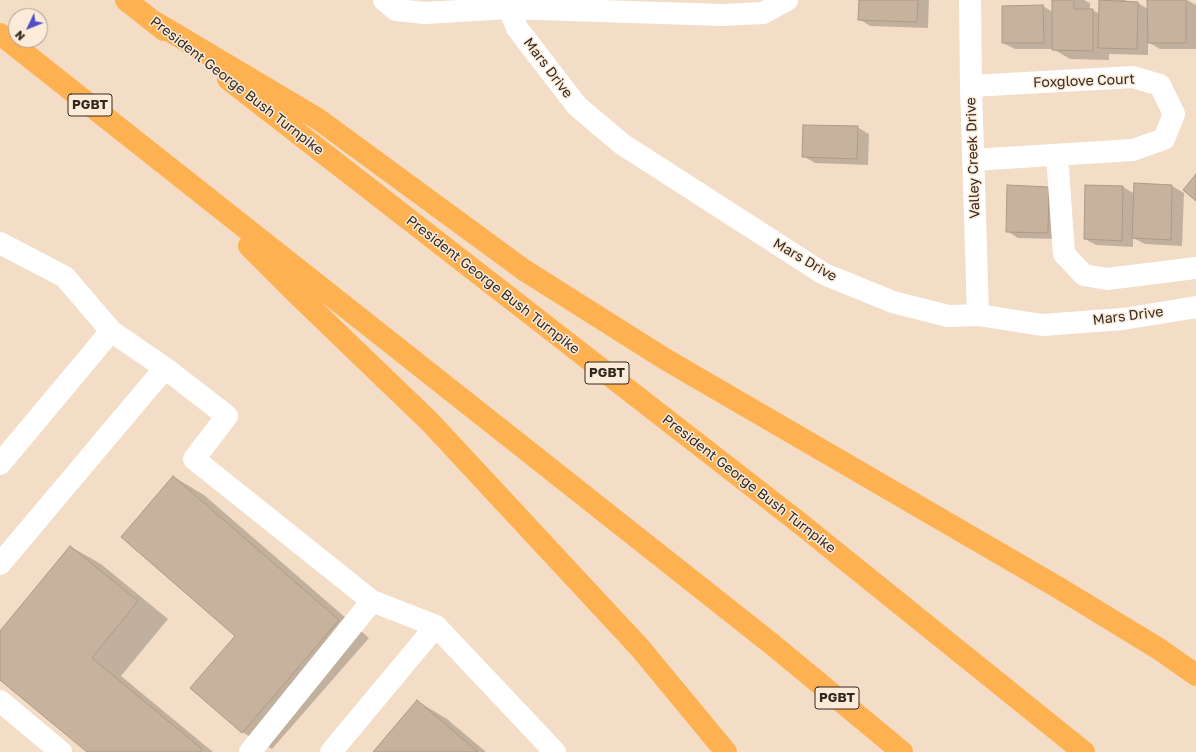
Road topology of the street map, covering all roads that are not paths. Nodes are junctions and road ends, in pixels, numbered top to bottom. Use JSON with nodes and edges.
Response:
{"nodes":[{"id":1,"x":126,"y":0,"type":"edge"},
{"id":2,"x":384,"y":0,"type":"edge"},
{"id":3,"x":787,"y":0,"type":"edge"},
{"id":4,"x":970,"y":0,"type":"edge"},
{"id":5,"x":508,"y":4,"type":"edge"},
{"id":6,"x":153,"y":21,"type":"junction"},
{"id":7,"x":0,"y":34,"type":"edge"},
{"id":8,"x":971,"y":86,"type":"junction"},
{"id":9,"x":1057,"y":155,"type":"junction"},
{"id":10,"x":973,"y":160,"type":"junction"},
{"id":11,"x":179,"y":175,"type":"junction"},
{"id":12,"x":0,"y":244,"type":"edge"},
{"id":13,"x":1196,"y":268,"type":"edge"},
{"id":14,"x":1196,"y":307,"type":"edge"},
{"id":15,"x":978,"y":315,"type":"junction"},
{"id":16,"x":111,"y":331,"type":"junction"},
{"id":17,"x":165,"y":368,"type":"junction"},
{"id":18,"x":0,"y":464,"type":"edge"},
{"id":19,"x":0,"y":564,"type":"edge"},
{"id":20,"x":372,"y":601,"type":"junction"},
{"id":21,"x":436,"y":626,"type":"junction"},
{"id":22,"x":1196,"y":675,"type":"edge"},
{"id":23,"x":1,"y":703,"type":"edge"},
{"id":24,"x":39,"y":745,"type":"edge"},
{"id":25,"x":61,"y":752,"type":"edge"},
{"id":26,"x":250,"y":752,"type":"edge"},
{"id":27,"x":331,"y":752,"type":"edge"},
{"id":28,"x":555,"y":752,"type":"edge"},
{"id":29,"x":726,"y":752,"type":"edge"},
{"id":30,"x":902,"y":752,"type":"edge"},
{"id":31,"x":1084,"y":752,"type":"edge"}],
"edges":[{"from":1,"to":6,"type":"highway","name":"President George Bush Turnpike","number":"PGBT"},
{"from":2,"to":5,"type":"street"},
{"from":3,"to":5,"type":"street"},
{"from":4,"to":8,"type":"street","name":"Valley Creek Drive"},
{"from":5,"to":15,"type":"street","name":"Mars Drive"},
{"from":6,"to":22,"type":"highway"},
{"from":6,"to":31,"type":"highway","name":"President George Bush Turnpike","number":"PGBT"},
{"from":7,"to":11,"type":"highway","number":"PGBT"},
{"from":8,"to":9,"type":"street","name":"Foxglove Court"},
{"from":8,"to":10,"type":"street","name":"Valley Creek Drive"},
{"from":9,"to":10,"type":"street","name":"Foxglove Court"},
{"from":9,"to":13,"type":"street"},
{"from":10,"to":15,"type":"street","name":"Valley Creek Drive"},
{"from":11,"to":29,"type":"highway"},
{"from":11,"to":30,"type":"highway","number":"PGBT"},
{"from":12,"to":16,"type":"street"},
{"from":14,"to":15,"type":"street","name":"Mars Drive"},
{"from":16,"to":17,"type":"street"},
{"from":16,"to":18,"type":"street"},
{"from":17,"to":19,"type":"street"},
{"from":17,"to":20,"type":"street"},
{"from":20,"to":21,"type":"street"},
{"from":20,"to":26,"type":"street"},
{"from":21,"to":27,"type":"street"},
{"from":21,"to":28,"type":"street"},
{"from":23,"to":24,"type":"street"},
{"from":24,"to":25,"type":"street"}]}
